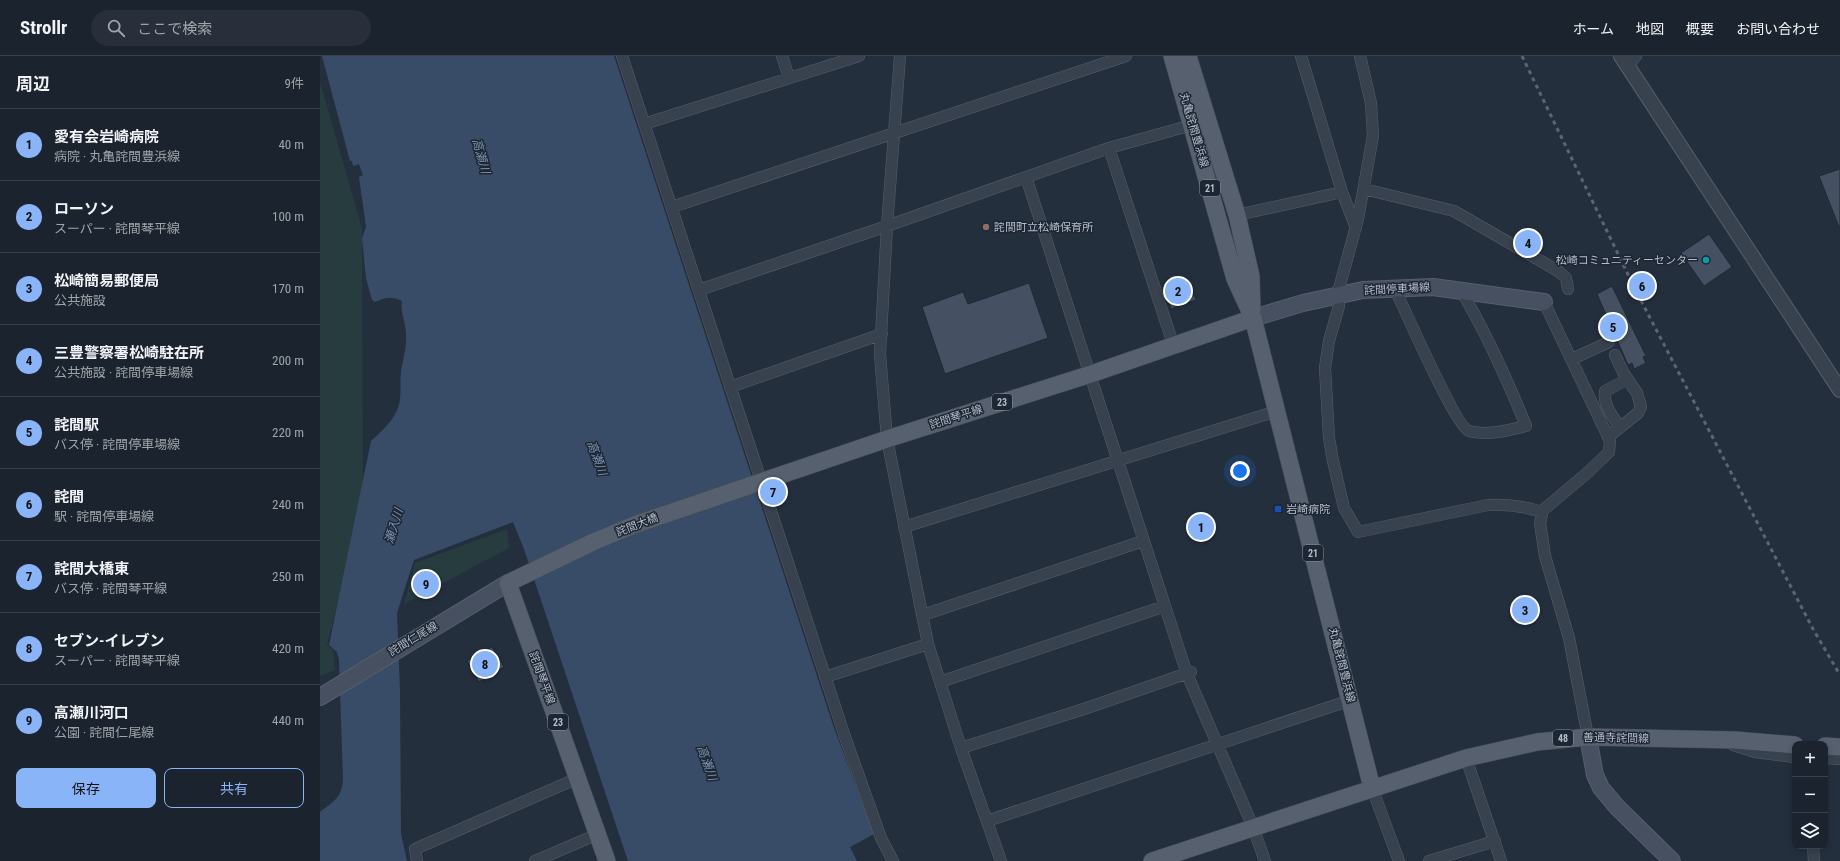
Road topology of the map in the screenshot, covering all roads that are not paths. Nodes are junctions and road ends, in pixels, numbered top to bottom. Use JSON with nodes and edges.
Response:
{"nodes":[{"id":1,"x":782,"y":56,"type":"edge"},
{"id":2,"x":859,"y":56,"type":"edge"},
{"id":3,"x":900,"y":56,"type":"edge"},
{"id":4,"x":1126,"y":56,"type":"edge"},
{"id":5,"x":1172,"y":56,"type":"edge"},
{"id":6,"x":1188,"y":56,"type":"edge"},
{"id":7,"x":1301,"y":56,"type":"edge"},
{"id":8,"x":1360,"y":56,"type":"edge"},
{"id":9,"x":1636,"y":56,"type":"edge"},
{"id":10,"x":625,"y":57,"type":"edge"},
{"id":11,"x":1624,"y":62,"type":"edge"},
{"id":12,"x":789,"y":78,"type":"junction"},
{"id":13,"x":644,"y":124,"type":"junction"},
{"id":14,"x":1192,"y":125,"type":"junction"},
{"id":15,"x":895,"y":133,"type":"junction"},
{"id":16,"x":1109,"y":148,"type":"junction"},
{"id":17,"x":1026,"y":177,"type":"junction"},
{"id":18,"x":1364,"y":188,"type":"junction"},
{"id":19,"x":1342,"y":192,"type":"junction"},
{"id":20,"x":672,"y":207,"type":"junction"},
{"id":21,"x":1238,"y":215,"type":"junction"},
{"id":22,"x":887,"y":226,"type":"junction"},
{"id":23,"x":1356,"y":228,"type":"junction"},
{"id":24,"x":1395,"y":289,"type":"junction"},
{"id":25,"x":1460,"y":289,"type":"junction"},
{"id":26,"x":1568,"y":289,"type":"dead end"},
{"id":27,"x":699,"y":290,"type":"junction"},
{"id":28,"x":1337,"y":296,"type":"junction"},
{"id":29,"x":1544,"y":302,"type":"joint"},
{"id":30,"x":1253,"y":318,"type":"junction"},
{"id":31,"x":882,"y":334,"type":"junction"},
{"id":32,"x":1609,"y":342,"type":"dead end"},
{"id":33,"x":1173,"y":344,"type":"junction"},
{"id":34,"x":1615,"y":355,"type":"dead end"},
{"id":35,"x":1572,"y":359,"type":"junction"},
{"id":36,"x":1091,"y":374,"type":"junction"},
{"id":37,"x":1628,"y":379,"type":"junction"},
{"id":38,"x":730,"y":388,"type":"junction"},
{"id":39,"x":1840,"y":390,"type":"edge"},
{"id":40,"x":1277,"y":411,"type":"junction"},
{"id":41,"x":1620,"y":427,"type":"junction"},
{"id":42,"x":1608,"y":437,"type":"junction"},
{"id":43,"x":888,"y":439,"type":"junction"},
{"id":44,"x":1118,"y":459,"type":"junction"},
{"id":45,"x":756,"y":484,"type":"junction"},
{"id":46,"x":1542,"y":512,"type":"junction"},
{"id":47,"x":904,"y":527,"type":"junction"},
{"id":48,"x":1143,"y":542,"type":"junction"},
{"id":49,"x":508,"y":583,"type":"junction"},
{"id":50,"x":1165,"y":606,"type":"junction"},
{"id":51,"x":923,"y":615,"type":"junction"},
{"id":52,"x":928,"y":644,"type":"junction"},
{"id":53,"x":1189,"y":673,"type":"junction"},
{"id":54,"x":825,"y":677,"type":"junction"},
{"id":55,"x":940,"y":682,"type":"junction"},
{"id":56,"x":320,"y":697,"type":"edge"},
{"id":57,"x":1351,"y":700,"type":"junction"},
{"id":58,"x":1588,"y":737,"type":"junction"},
{"id":59,"x":1715,"y":740,"type":"junction"},
{"id":60,"x":1216,"y":744,"type":"junction"},
{"id":61,"x":1792,"y":745,"type":"edge"},
{"id":62,"x":1828,"y":746,"type":"edge"},
{"id":63,"x":1840,"y":747,"type":"edge"},
{"id":64,"x":961,"y":748,"type":"junction"},
{"id":65,"x":1792,"y":757,"type":"edge"},
{"id":66,"x":1466,"y":758,"type":"junction"},
{"id":67,"x":1828,"y":758,"type":"edge"},
{"id":68,"x":1840,"y":759,"type":"edge"},
{"id":69,"x":578,"y":778,"type":"junction"},
{"id":70,"x":1372,"y":788,"type":"junction"},
{"id":71,"x":987,"y":821,"type":"junction"},
{"id":72,"x":1253,"y":827,"type":"junction"},
{"id":73,"x":598,"y":834,"type":"junction"},
{"id":74,"x":1495,"y":841,"type":"junction"},
{"id":75,"x":1813,"y":849,"type":"edge"},
{"id":76,"x":417,"y":861,"type":"edge"},
{"id":77,"x":535,"y":861,"type":"edge"},
{"id":78,"x":607,"y":861,"type":"edge"},
{"id":79,"x":893,"y":861,"type":"edge"},
{"id":80,"x":1001,"y":861,"type":"edge"},
{"id":81,"x":1152,"y":861,"type":"edge"},
{"id":82,"x":1265,"y":861,"type":"edge"},
{"id":83,"x":1398,"y":861,"type":"edge"},
{"id":84,"x":1429,"y":861,"type":"edge"},
{"id":85,"x":1501,"y":861,"type":"edge"},
{"id":86,"x":1672,"y":861,"type":"edge"},
{"id":87,"x":1814,"y":861,"type":"edge"}],
"edges":[{"from":1,"to":12,"type":"street"},
{"from":2,"to":12,"type":"street"},
{"from":3,"to":15,"type":"street"},
{"from":4,"to":15,"type":"street"},
{"from":5,"to":14,"type":"main road","name":"丸亀詫間豊浜線","number":"21"},
{"from":6,"to":21,"type":"main road","name":"丸亀詫間豊浜線","number":"21"},
{"from":7,"to":19,"type":"street"},
{"from":8,"to":18,"type":"street"},
{"from":9,"to":11,"type":"street"},
{"from":10,"to":13,"type":"street"},
{"from":11,"to":39,"type":"street"},
{"from":12,"to":13,"type":"street"},
{"from":13,"to":20,"type":"street"},
{"from":14,"to":16,"type":"street"},
{"from":14,"to":30,"type":"main road","name":"丸亀詫間豊浜線","number":"21"},
{"from":15,"to":20,"type":"street"},
{"from":15,"to":22,"type":"street"},
{"from":16,"to":17,"type":"street"},
{"from":16,"to":33,"type":"street"},
{"from":17,"to":22,"type":"street"},
{"from":17,"to":36,"type":"street"},
{"from":18,"to":23,"type":"street"},
{"from":18,"to":26,"type":"street"},
{"from":19,"to":21,"type":"street"},
{"from":19,"to":23,"type":"street"},
{"from":20,"to":27,"type":"street"},
{"from":21,"to":30,"type":"main road","name":"丸亀詫間豊浜線","number":"21"},
{"from":22,"to":27,"type":"street"},
{"from":22,"to":31,"type":"street"},
{"from":23,"to":28,"type":"street"},
{"from":24,"to":25,"type":"main road","name":"詫間停車場線"},
{"from":24,"to":25,"type":"street"},
{"from":24,"to":28,"type":"main road","name":"詫間停車場線"},
{"from":25,"to":29,"type":"main road","name":"詫間停車場線"},
{"from":27,"to":38,"type":"street"},
{"from":28,"to":30,"type":"main road","name":"詫間停車場線"},
{"from":28,"to":46,"type":"street"},
{"from":29,"to":35,"type":"street"},
{"from":30,"to":33,"type":"main road","name":"詫間琴平線","number":"23"},
{"from":30,"to":40,"type":"main road","name":"丸亀詫間豊浜線","number":"21"},
{"from":31,"to":38,"type":"street"},
{"from":31,"to":43,"type":"street"},
{"from":32,"to":35,"type":"street"},
{"from":33,"to":36,"type":"main road","name":"詫間琴平線","number":"23"},
{"from":34,"to":37,"type":"street"},
{"from":35,"to":42,"type":"street"},
{"from":36,"to":43,"type":"main road","name":"詫間琴平線","number":"23"},
{"from":36,"to":44,"type":"street"},
{"from":37,"to":41,"type":"street"},
{"from":37,"to":41,"type":"street"},
{"from":38,"to":45,"type":"street"},
{"from":40,"to":44,"type":"street"},
{"from":40,"to":57,"type":"main road","name":"丸亀詫間豊浜線","number":"21"},
{"from":41,"to":42,"type":"street"},
{"from":42,"to":46,"type":"street"},
{"from":43,"to":45,"type":"main road","name":"詫間琴平線","number":"23"},
{"from":43,"to":47,"type":"street"},
{"from":44,"to":47,"type":"street"},
{"from":44,"to":48,"type":"street"},
{"from":45,"to":49,"type":"main road","name":"詫間大橋","number":"23"},
{"from":45,"to":54,"type":"street"},
{"from":46,"to":58,"type":"street"},
{"from":47,"to":51,"type":"street"},
{"from":48,"to":50,"type":"street"},
{"from":48,"to":51,"type":"street"},
{"from":49,"to":56,"type":"main road","name":"詫間仁尾線"},
{"from":49,"to":69,"type":"main road","name":"詫間琴平線","number":"23"},
{"from":50,"to":53,"type":"street"},
{"from":50,"to":55,"type":"street"},
{"from":51,"to":52,"type":"street"},
{"from":52,"to":54,"type":"street"},
{"from":52,"to":55,"type":"street"},
{"from":53,"to":60,"type":"street"},
{"from":53,"to":64,"type":"street"},
{"from":54,"to":79,"type":"street"},
{"from":55,"to":64,"type":"street"},
{"from":57,"to":60,"type":"street"},
{"from":57,"to":70,"type":"main road","name":"丸亀詫間豊浜線","number":"21"},
{"from":58,"to":59,"type":"main road","name":"善通寺詫間線","number":"48"},
{"from":58,"to":66,"type":"main road","name":"善通寺詫間線","number":"48"},
{"from":58,"to":86,"type":"main road"},
{"from":59,"to":61,"type":"main road","name":"善通寺詫間線","number":"48"},
{"from":59,"to":65,"type":"street"},
{"from":60,"to":71,"type":"street"},
{"from":60,"to":72,"type":"street"},
{"from":62,"to":63,"type":"main road"},
{"from":64,"to":71,"type":"street"},
{"from":66,"to":70,"type":"main road","name":"善通寺詫間線","number":"48"},
{"from":66,"to":74,"type":"street"},
{"from":67,"to":68,"type":"street"},
{"from":69,"to":73,"type":"main road","name":"詫間琴平線","number":"23"},
{"from":69,"to":76,"type":"street"},
{"from":70,"to":72,"type":"main road"},
{"from":70,"to":83,"type":"street"},
{"from":71,"to":80,"type":"street"},
{"from":72,"to":81,"type":"main road"},
{"from":72,"to":82,"type":"street"},
{"from":73,"to":77,"type":"street"},
{"from":73,"to":78,"type":"main road","name":"詫間琴平線","number":"23"},
{"from":74,"to":84,"type":"street"},
{"from":74,"to":85,"type":"street"},
{"from":75,"to":87,"type":"street"}]}
